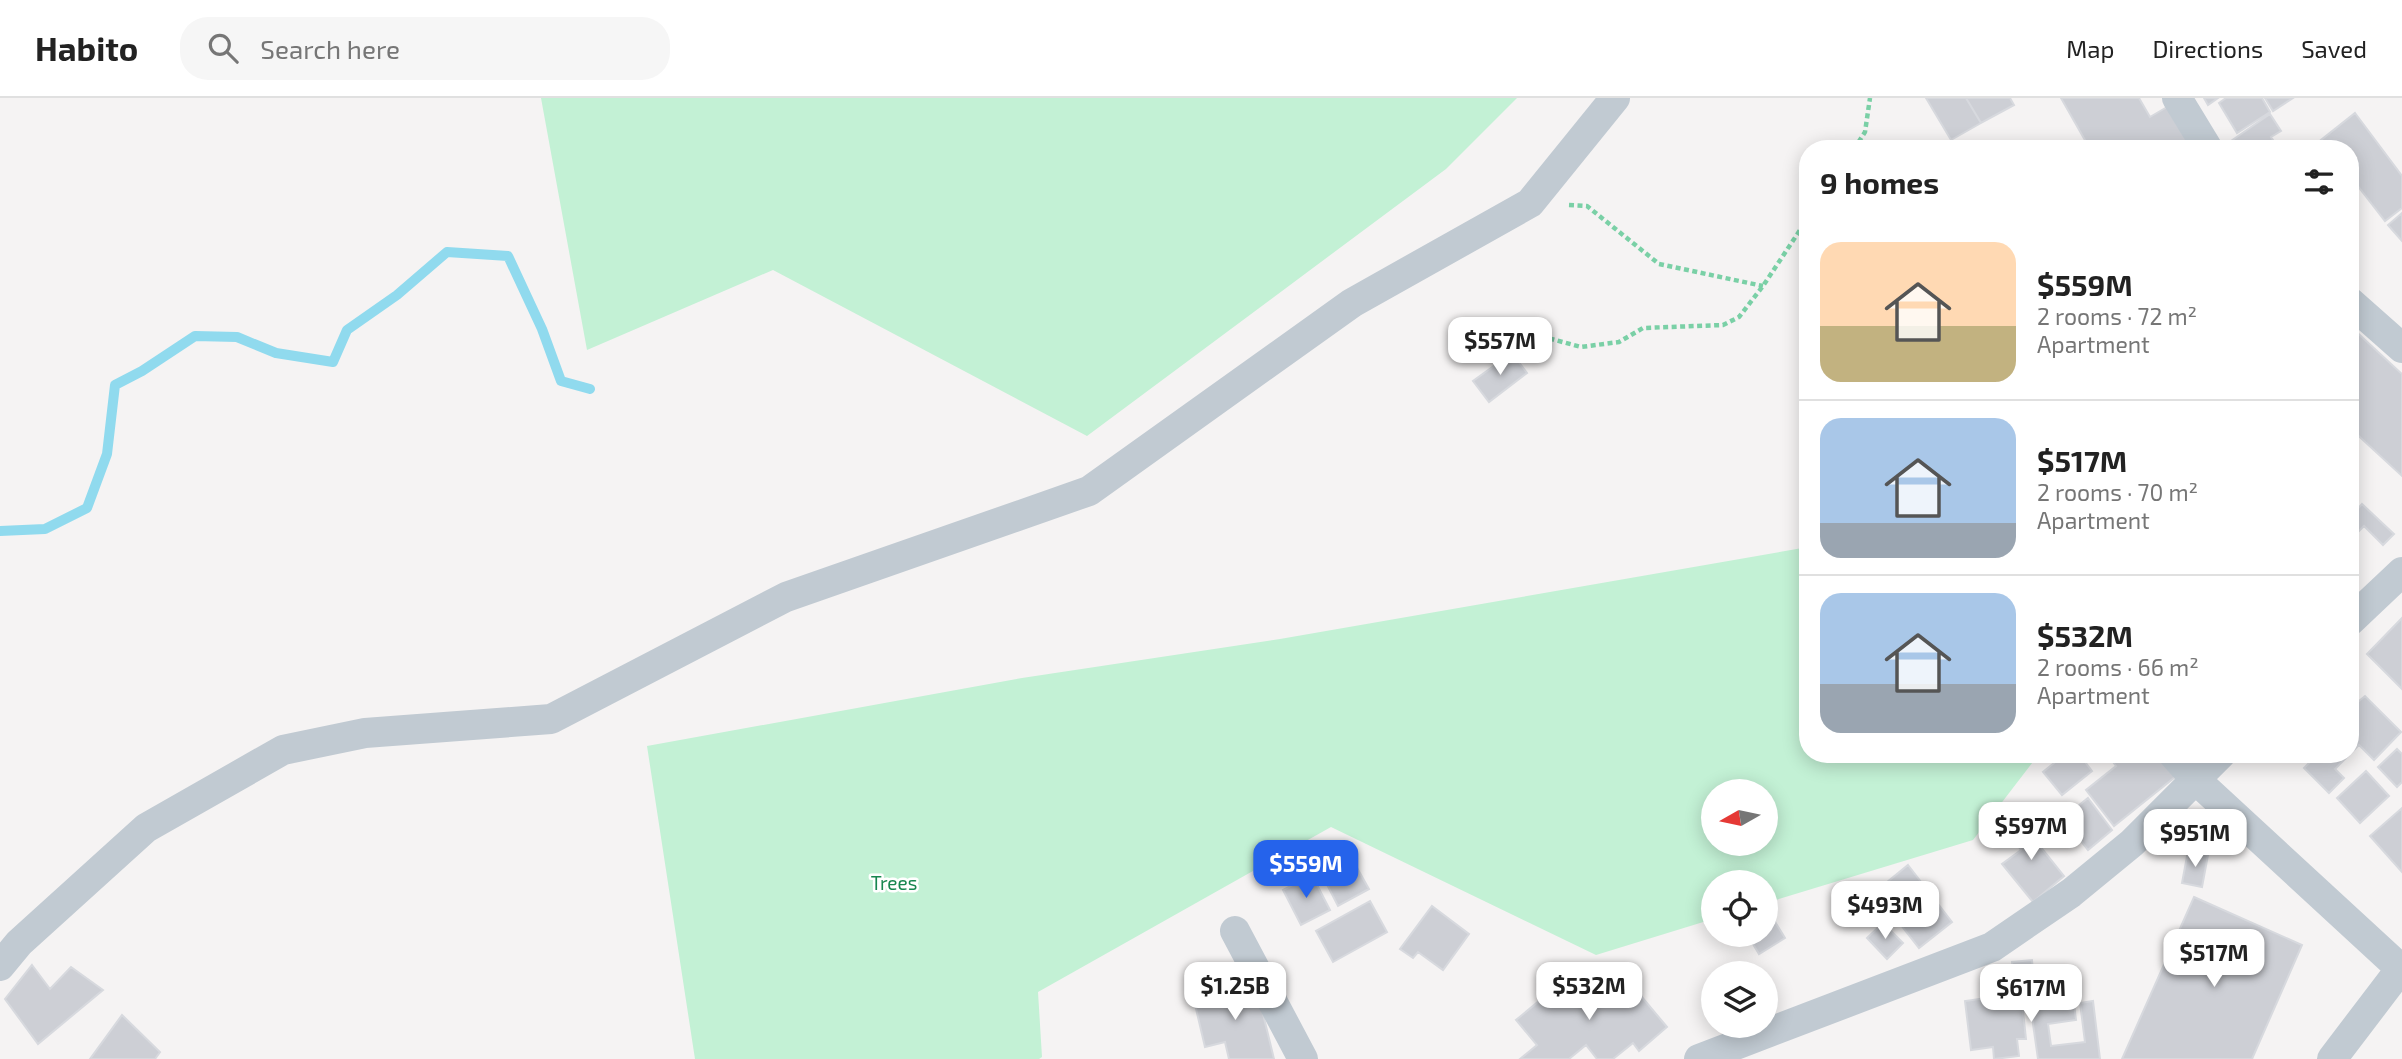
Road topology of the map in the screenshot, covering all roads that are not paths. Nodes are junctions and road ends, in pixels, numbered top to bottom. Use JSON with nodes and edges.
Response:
{"nodes":[{"id":1,"x":1615,"y":98,"type":"edge"},
{"id":2,"x":2176,"y":98,"type":"edge"},
{"id":3,"x":2202,"y":140,"type":"edge"},
{"id":4,"x":2359,"y":310,"type":"edge"},
{"id":5,"x":2402,"y":348,"type":"edge"},
{"id":6,"x":2402,"y":572,"type":"edge"},
{"id":7,"x":2359,"y":613,"type":"edge"},
{"id":8,"x":2181,"y":763,"type":"edge"},
{"id":9,"x":2213,"y":763,"type":"edge"},
{"id":10,"x":2197,"y":781,"type":"junction"},
{"id":11,"x":1236,"y":931,"type":"dead end"},
{"id":12,"x":0,"y":966,"type":"edge"},
{"id":13,"x":2401,"y":969,"type":"edge"},
{"id":14,"x":1303,"y":1059,"type":"edge"},
{"id":15,"x":1699,"y":1059,"type":"edge"},
{"id":16,"x":2332,"y":1059,"type":"edge"}],
"edges":[{"from":1,"to":12,"type":"street"},
{"from":2,"to":3,"type":"street"},
{"from":4,"to":5,"type":"street"},
{"from":6,"to":7,"type":"street"},
{"from":8,"to":10,"type":"street"},
{"from":9,"to":10,"type":"street"},
{"from":10,"to":13,"type":"street"},
{"from":10,"to":15,"type":"street"},
{"from":11,"to":14,"type":"street"},
{"from":13,"to":16,"type":"street"}]}
